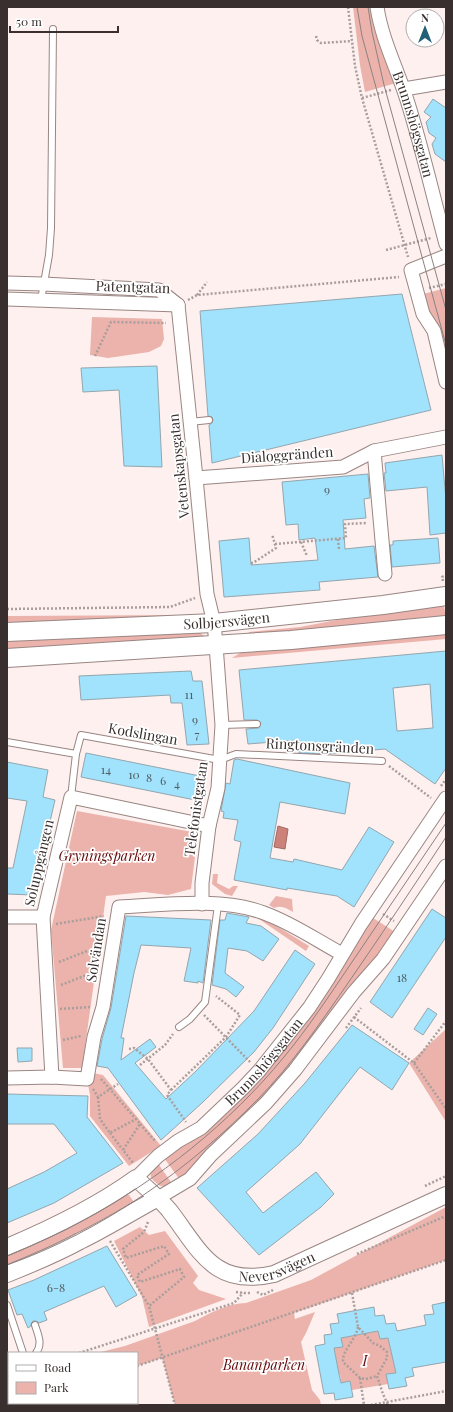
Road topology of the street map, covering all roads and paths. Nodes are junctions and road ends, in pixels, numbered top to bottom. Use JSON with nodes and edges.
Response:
{"nodes":[{"id":1,"x":348,"y":7,"type":"edge"},
{"id":2,"x":377,"y":7,"type":"edge"},
{"id":3,"x":53,"y":29,"type":"dead end"},
{"id":4,"x":316,"y":36,"type":"dead end"},
{"id":5,"x":352,"y":41,"type":"junction"},
{"id":6,"x":446,"y":82,"type":"edge"},
{"id":7,"x":404,"y":89,"type":"junction"},
{"id":8,"x":362,"y":98,"type":"junction"},
{"id":9,"x":433,"y":238,"type":"dead end"},
{"id":10,"x":446,"y":244,"type":"edge"},
{"id":11,"x":404,"y":245,"type":"junction"},
{"id":12,"x":386,"y":250,"type":"dead end"},
{"id":13,"x":446,"y":256,"type":"edge"},
{"id":14,"x":411,"y":270,"type":"junction"},
{"id":15,"x":207,"y":282,"type":"dead end"},
{"id":16,"x":7,"y":283,"type":"edge"},
{"id":17,"x":43,"y":284,"type":"junction"},
{"id":18,"x":197,"y":296,"type":"junction"},
{"id":19,"x":7,"y":299,"type":"edge"},
{"id":20,"x":41,"y":300,"type":"junction"},
{"id":21,"x":178,"y":305,"type":"junction"},
{"id":22,"x":180,"y":322,"type":"junction"},
{"id":23,"x":95,"y":356,"type":"dead end"},
{"id":24,"x":446,"y":382,"type":"edge"},
{"id":25,"x":209,"y":420,"type":"dead end"},
{"id":26,"x":190,"y":422,"type":"junction"},
{"id":27,"x":446,"y":437,"type":"edge"},
{"id":28,"x":374,"y":450,"type":"junction"},
{"id":29,"x":196,"y":478,"type":"junction"},
{"id":30,"x":380,"y":522,"type":"junction"},
{"id":31,"x":272,"y":534,"type":"dead end"},
{"id":32,"x":338,"y":539,"type":"junction"},
{"id":33,"x":301,"y":542,"type":"junction"},
{"id":34,"x":275,"y":544,"type":"junction"},
{"id":35,"x":339,"y":549,"type":"dead end"},
{"id":36,"x":307,"y":556,"type":"dead end"},
{"id":37,"x":250,"y":563,"type":"dead end"},
{"id":38,"x":385,"y":574,"type":"dead end"},
{"id":39,"x":207,"y":594,"type":"junction"},
{"id":40,"x":446,"y":596,"type":"edge"},
{"id":41,"x":7,"y":609,"type":"edge"},
{"id":42,"x":214,"y":623,"type":"junction"},
{"id":43,"x":446,"y":625,"type":"edge"},
{"id":44,"x":7,"y":632,"type":"edge"},
{"id":45,"x":216,"y":645,"type":"junction"},
{"id":46,"x":7,"y":658,"type":"edge"},
{"id":47,"x":257,"y":724,"type":"dead end"},
{"id":48,"x":222,"y":725,"type":"junction"},
{"id":49,"x":7,"y":742,"type":"edge"},
{"id":50,"x":76,"y":754,"type":"junction"},
{"id":51,"x":220,"y":760,"type":"junction"},
{"id":52,"x":382,"y":761,"type":"joint"},
{"id":53,"x":446,"y":780,"type":"edge"},
{"id":54,"x":440,"y":794,"type":"edge"},
{"id":55,"x":71,"y":797,"type":"junction"},
{"id":56,"x":432,"y":799,"type":"junction"},
{"id":57,"x":429,"y":804,"type":"dead end"},
{"id":58,"x":209,"y":826,"type":"junction"},
{"id":59,"x":446,"y":866,"type":"edge"},
{"id":60,"x":202,"y":904,"type":"junction"},
{"id":61,"x":218,"y":905,"type":"junction"},
{"id":62,"x":372,"y":907,"type":"junction"},
{"id":63,"x":118,"y":913,"type":"junction"},
{"id":64,"x":7,"y":917,"type":"edge"},
{"id":65,"x":43,"y":921,"type":"junction"},
{"id":66,"x":404,"y":928,"type":"junction"},
{"id":67,"x":94,"y":951,"type":"dead end"},
{"id":68,"x":342,"y":954,"type":"junction"},
{"id":69,"x":46,"y":967,"type":"junction"},
{"id":70,"x":91,"y":976,"type":"dead end"},
{"id":71,"x":47,"y":990,"type":"junction"},
{"id":72,"x":216,"y":996,"type":"dead end"},
{"id":73,"x":86,"y":1007,"type":"dead end"},
{"id":74,"x":199,"y":1009,"type":"junction"},
{"id":75,"x":48,"y":1010,"type":"junction"},
{"id":76,"x":354,"y":1017,"type":"dead end"},
{"id":77,"x":446,"y":1021,"type":"edge"},
{"id":78,"x":179,"y":1027,"type":"joint"},
{"id":79,"x":81,"y":1036,"type":"dead end"},
{"id":80,"x":226,"y":1037,"type":"junction"},
{"id":81,"x":50,"y":1044,"type":"junction"},
{"id":82,"x":129,"y":1049,"type":"dead end"},
{"id":83,"x":148,"y":1059,"type":"junction"},
{"id":84,"x":414,"y":1063,"type":"junction"},
{"id":85,"x":140,"y":1065,"type":"dead end"},
{"id":86,"x":247,"y":1068,"type":"dead end"},
{"id":87,"x":52,"y":1077,"type":"junction"},
{"id":88,"x":7,"y":1078,"type":"edge"},
{"id":89,"x":87,"y":1078,"type":"junction"},
{"id":90,"x":100,"y":1079,"type":"dead end"},
{"id":91,"x":118,"y":1084,"type":"dead end"},
{"id":92,"x":110,"y":1089,"type":"junction"},
{"id":93,"x":171,"y":1090,"type":"junction"},
{"id":94,"x":98,"y":1097,"type":"junction"},
{"id":95,"x":446,"y":1109,"type":"edge"},
{"id":96,"x":136,"y":1119,"type":"junction"},
{"id":97,"x":140,"y":1124,"type":"junction"},
{"id":98,"x":181,"y":1128,"type":"dead end"},
{"id":99,"x":110,"y":1133,"type":"junction"},
{"id":100,"x":151,"y":1136,"type":"dead end"},
{"id":101,"x":123,"y":1150,"type":"junction"},
{"id":102,"x":136,"y":1172,"type":"junction"},
{"id":103,"x":446,"y":1176,"type":"edge"},
{"id":104,"x":420,"y":1189,"type":"dead end"},
{"id":105,"x":446,"y":1195,"type":"edge"},
{"id":106,"x":158,"y":1198,"type":"junction"},
{"id":107,"x":148,"y":1220,"type":"dead end"},
{"id":108,"x":108,"y":1238,"type":"dead end"},
{"id":109,"x":7,"y":1247,"type":"edge"},
{"id":110,"x":446,"y":1260,"type":"edge"},
{"id":111,"x":7,"y":1274,"type":"edge"},
{"id":112,"x":243,"y":1293,"type":"dead end"},
{"id":113,"x":352,"y":1293,"type":"junction"},
{"id":114,"x":7,"y":1305,"type":"edge"},
{"id":115,"x":149,"y":1306,"type":"junction"},
{"id":116,"x":35,"y":1325,"type":"dead end"},
{"id":117,"x":358,"y":1327,"type":"junction"},
{"id":118,"x":156,"y":1329,"type":"junction"},
{"id":119,"x":22,"y":1352,"type":"edge"},
{"id":120,"x":37,"y":1352,"type":"edge"},
{"id":121,"x":82,"y":1352,"type":"edge"},
{"id":122,"x":162,"y":1358,"type":"junction"},
{"id":123,"x":138,"y":1366,"type":"edge"},
{"id":124,"x":377,"y":1376,"type":"junction"},
{"id":125,"x":360,"y":1378,"type":"junction"},
{"id":126,"x":446,"y":1391,"type":"edge"},
{"id":127,"x":388,"y":1404,"type":"edge"},
{"id":128,"x":175,"y":1405,"type":"edge"},
{"id":129,"x":364,"y":1405,"type":"edge"},
{"id":130,"x":371,"y":1405,"type":"edge"}],
"edges":[{"from":1,"to":5,"type":"path"},
{"from":2,"to":7,"type":"street","name":"Brunnshögsgatan"},
{"from":3,"to":17,"type":"lane"},
{"from":4,"to":5,"type":"path"},
{"from":5,"to":8,"type":"path"},
{"from":6,"to":7,"type":"street"},
{"from":7,"to":8,"type":"path"},
{"from":7,"to":10,"type":"street","name":"Brunnshögsgatan"},
{"from":8,"to":11,"type":"path"},
{"from":9,"to":11,"type":"path"},
{"from":11,"to":12,"type":"path"},
{"from":11,"to":14,"type":"path"},
{"from":13,"to":14,"type":"street"},
{"from":14,"to":18,"type":"path"},
{"from":14,"to":24,"type":"street"},
{"from":15,"to":18,"type":"path"},
{"from":16,"to":17,"type":"street","name":"Patentgatan"},
{"from":17,"to":20,"type":"lane"},
{"from":17,"to":21,"type":"street","name":"Patentgatan"},
{"from":18,"to":21,"type":"path"},
{"from":19,"to":20,"type":"street","name":"Patentgatan"},
{"from":20,"to":21,"type":"street","name":"Patentgatan"},
{"from":21,"to":22,"type":"street","name":"Vetenskapsgatan"},
{"from":22,"to":23,"type":"path"},
{"from":22,"to":26,"type":"street","name":"Vetenskapsgatan"},
{"from":25,"to":26,"type":"lane"},
{"from":26,"to":29,"type":"street","name":"Vetenskapsgatan"},
{"from":27,"to":28,"type":"street","name":"Dialoggränden"},
{"from":28,"to":29,"type":"street","name":"Dialoggränden"},
{"from":28,"to":30,"type":"street"},
{"from":29,"to":39,"type":"street","name":"Vetenskapsgatan"},
{"from":30,"to":32,"type":"path"},
{"from":30,"to":38,"type":"street"},
{"from":31,"to":34,"type":"path"},
{"from":32,"to":33,"type":"path"},
{"from":32,"to":35,"type":"path"},
{"from":33,"to":34,"type":"path"},
{"from":33,"to":36,"type":"path"},
{"from":34,"to":37,"type":"path"},
{"from":39,"to":41,"type":"path"},
{"from":39,"to":42,"type":"street","name":"Vetenskapsgatan"},
{"from":40,"to":42,"type":"main road","name":"Solbjersvägen"},
{"from":42,"to":44,"type":"main road","name":"Solbjersvägen"},
{"from":42,"to":45,"type":"street","name":"Telefonistgatan"},
{"from":43,"to":45,"type":"main road","name":"Solbjersvägen"},
{"from":45,"to":46,"type":"main road","name":"Solbjersvägen"},
{"from":45,"to":48,"type":"street","name":"Telefonistgatan"},
{"from":47,"to":48,"type":"lane"},
{"from":48,"to":51,"type":"street","name":"Telefonistgatan"},
{"from":49,"to":50,"type":"lane"},
{"from":50,"to":51,"type":"lane","name":"Kodslingan"},
{"from":50,"to":55,"type":"lane","name":"Kodslingan"},
{"from":51,"to":52,"type":"lane","name":"Ringtonsgränden"},
{"from":51,"to":58,"type":"street","name":"Telefonistgatan"},
{"from":52,"to":56,"type":"path","name":"Ringtonsgränden"},
{"from":53,"to":54,"type":"path"},
{"from":54,"to":56,"type":"path"},
{"from":54,"to":62,"type":"street","name":"Brunnshögsgatan"},
{"from":55,"to":58,"type":"street"},
{"from":55,"to":65,"type":"street","name":"Soluppgången"},
{"from":56,"to":57,"type":"path"},
{"from":58,"to":60,"type":"street","name":"Telefonistgatan"},
{"from":59,"to":66,"type":"street","name":"Brunnshögsgatan"},
{"from":60,"to":61,"type":"street"},
{"from":60,"to":63,"type":"street","name":"Solvändan"},
{"from":61,"to":68,"type":"street"},
{"from":61,"to":74,"type":"lane"},
{"from":62,"to":66,"type":"path"},
{"from":62,"to":68,"type":"street","name":"Brunnshögsgatan"},
{"from":63,"to":65,"type":"path"},
{"from":63,"to":89,"type":"street","name":"Solvändan"},
{"from":64,"to":65,"type":"street"},
{"from":65,"to":69,"type":"street","name":"Soluppgången"},
{"from":66,"to":106,"type":"street","name":"Brunnshögsgatan"},
{"from":67,"to":69,"type":"path"},
{"from":68,"to":102,"type":"street","name":"Brunnshögsgatan"},
{"from":69,"to":71,"type":"street","name":"Soluppgången"},
{"from":70,"to":71,"type":"path"},
{"from":71,"to":75,"type":"street","name":"Soluppgången"},
{"from":72,"to":80,"type":"path"},
{"from":73,"to":75,"type":"path"},
{"from":74,"to":78,"type":"lane"},
{"from":74,"to":80,"type":"path"},
{"from":75,"to":81,"type":"street","name":"Soluppgången"},
{"from":76,"to":84,"type":"path"},
{"from":77,"to":84,"type":"path"},
{"from":78,"to":83,"type":"path"},
{"from":79,"to":81,"type":"path"},
{"from":80,"to":86,"type":"path"},
{"from":80,"to":93,"type":"path"},
{"from":81,"to":87,"type":"street","name":"Soluppgången"},
{"from":82,"to":83,"type":"path"},
{"from":83,"to":85,"type":"path"},
{"from":83,"to":93,"type":"path"},
{"from":84,"to":95,"type":"path"},
{"from":87,"to":88,"type":"street"},
{"from":87,"to":89,"type":"street"},
{"from":89,"to":94,"type":"path"},
{"from":90,"to":92,"type":"path"},
{"from":91,"to":92,"type":"path"},
{"from":92,"to":94,"type":"path"},
{"from":92,"to":96,"type":"path"},
{"from":93,"to":98,"type":"path"},
{"from":94,"to":99,"type":"path"},
{"from":96,"to":97,"type":"path"},
{"from":96,"to":99,"type":"path"},
{"from":97,"to":100,"type":"path"},
{"from":97,"to":101,"type":"path"},
{"from":99,"to":101,"type":"path"},
{"from":101,"to":102,"type":"path"},
{"from":102,"to":106,"type":"street","name":"Neversvägen"},
{"from":102,"to":109,"type":"street","name":"Brunnshögsgatan"},
{"from":103,"to":104,"type":"path"},
{"from":105,"to":106,"type":"street","name":"Neversvägen"},
{"from":106,"to":111,"type":"street","name":"Brunnshögsgatan"},
{"from":107,"to":115,"type":"path"},
{"from":108,"to":115,"type":"path"},
{"from":110,"to":113,"type":"path"},
{"from":112,"to":118,"type":"path"},
{"from":113,"to":117,"type":"path"},
{"from":113,"to":122,"type":"path"},
{"from":114,"to":119,"type":"lane"},
{"from":115,"to":118,"type":"path"},
{"from":116,"to":120,"type":"lane"},
{"from":117,"to":124,"type":"path"},
{"from":117,"to":125,"type":"path"},
{"from":118,"to":121,"type":"path"},
{"from":118,"to":122,"type":"path"},
{"from":122,"to":123,"type":"path"},
{"from":122,"to":128,"type":"path"},
{"from":124,"to":125,"type":"path"},
{"from":124,"to":127,"type":"path"},
{"from":125,"to":129,"type":"path"},
{"from":126,"to":127,"type":"path"},
{"from":127,"to":130,"type":"path"}]}
